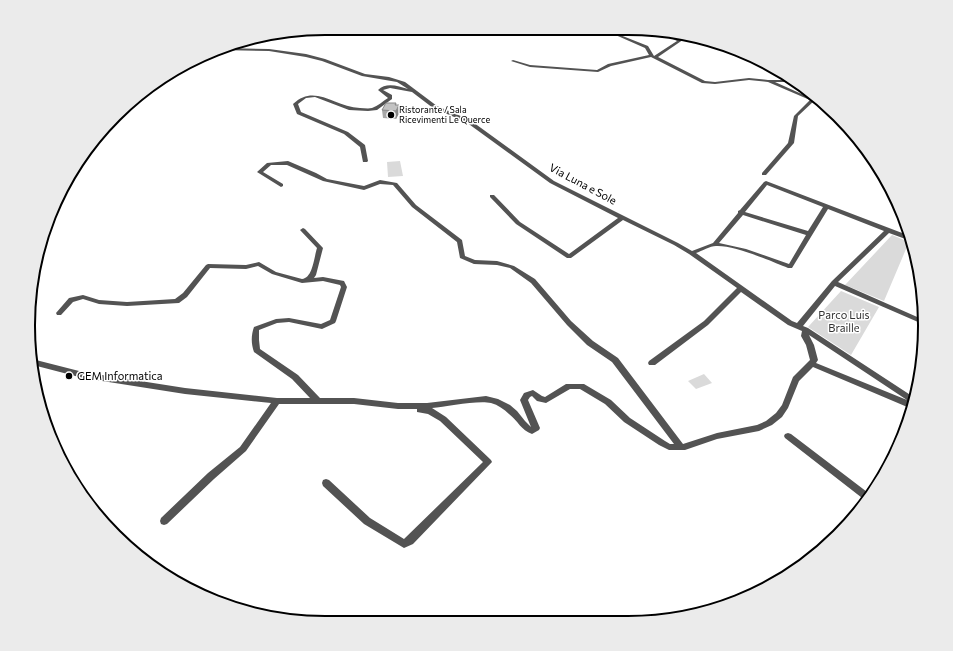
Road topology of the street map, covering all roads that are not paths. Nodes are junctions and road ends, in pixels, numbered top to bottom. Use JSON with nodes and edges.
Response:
{"nodes":[{"id":1,"x":620,"y":35,"type":"edge"},
{"id":2,"x":679,"y":40,"type":"edge"},
{"id":3,"x":239,"y":48,"type":"edge"},
{"id":4,"x":653,"y":56,"type":"junction"},
{"id":5,"x":513,"y":61,"type":"dead end"},
{"id":6,"x":768,"y":81,"type":"junction"},
{"id":7,"x":784,"y":81,"type":"edge"},
{"id":8,"x":413,"y":90,"type":"junction"},
{"id":9,"x":804,"y":95,"type":"edge"},
{"id":10,"x":812,"y":101,"type":"edge"},
{"id":11,"x":365,"y":161,"type":"dead end"},
{"id":12,"x":764,"y":174,"type":"dead end"},
{"id":13,"x":281,"y":185,"type":"dead end"},
{"id":14,"x":492,"y":196,"type":"dead end"},
{"id":15,"x":826,"y":207,"type":"junction"},
{"id":16,"x":740,"y":212,"type":"junction"},
{"id":17,"x":623,"y":217,"type":"junction"},
{"id":18,"x":303,"y":230,"type":"dead end"},
{"id":19,"x":887,"y":231,"type":"junction"},
{"id":20,"x":810,"y":234,"type":"junction"},
{"id":21,"x":904,"y":237,"type":"edge"},
{"id":22,"x":715,"y":244,"type":"junction"},
{"id":23,"x":691,"y":253,"type":"junction"},
{"id":24,"x":307,"y":281,"type":"junction"},
{"id":25,"x":834,"y":284,"type":"junction"},
{"id":26,"x":741,"y":288,"type":"junction"},
{"id":27,"x":60,"y":313,"type":"dead end"},
{"id":28,"x":918,"y":320,"type":"edge"},
{"id":29,"x":803,"y":328,"type":"junction"},
{"id":30,"x":37,"y":363,"type":"edge"},
{"id":31,"x":652,"y":363,"type":"dead end"},
{"id":32,"x":812,"y":364,"type":"junction"},
{"id":33,"x":909,"y":398,"type":"edge"},
{"id":34,"x":317,"y":400,"type":"junction"},
{"id":35,"x":277,"y":401,"type":"junction"},
{"id":36,"x":907,"y":404,"type":"edge"},
{"id":37,"x":398,"y":406,"type":"junction"},
{"id":38,"x":788,"y":436,"type":"dead end"},
{"id":39,"x":681,"y":447,"type":"junction"},
{"id":40,"x":326,"y":483,"type":"dead end"},
{"id":41,"x":864,"y":494,"type":"edge"},
{"id":42,"x":164,"y":521,"type":"dead end"}],
"edges":[{"from":1,"to":4,"type":"street"},
{"from":2,"to":4,"type":"street"},
{"from":3,"to":8,"type":"street","name":"Via Luna e Sole"},
{"from":4,"to":5,"type":"street"},
{"from":4,"to":6,"type":"street"},
{"from":6,"to":7,"type":"street"},
{"from":6,"to":9,"type":"street"},
{"from":8,"to":11,"type":"street"},
{"from":8,"to":17,"type":"street","name":"Via Luna e Sole"},
{"from":10,"to":12,"type":"street"},
{"from":13,"to":39,"type":"street"},
{"from":14,"to":17,"type":"street"},
{"from":15,"to":16,"type":"street"},
{"from":15,"to":19,"type":"street"},
{"from":15,"to":20,"type":"street"},
{"from":16,"to":20,"type":"street"},
{"from":16,"to":22,"type":"street"},
{"from":17,"to":23,"type":"street","name":"Via Luna e Sole"},
{"from":18,"to":24,"type":"street"},
{"from":19,"to":21,"type":"street"},
{"from":19,"to":25,"type":"street"},
{"from":20,"to":22,"type":"street"},
{"from":22,"to":23,"type":"street"},
{"from":23,"to":26,"type":"street","name":"Via Luna e Sole"},
{"from":24,"to":27,"type":"street"},
{"from":24,"to":34,"type":"street"},
{"from":25,"to":28,"type":"street"},
{"from":25,"to":29,"type":"street"},
{"from":26,"to":29,"type":"street","name":"Via Luna e Sole"},
{"from":26,"to":31,"type":"street"},
{"from":29,"to":32,"type":"street"},
{"from":29,"to":33,"type":"street","name":"Via Luna e Sole"},
{"from":30,"to":35,"type":"street"},
{"from":32,"to":36,"type":"street"},
{"from":32,"to":39,"type":"street"},
{"from":34,"to":35,"type":"street"},
{"from":34,"to":37,"type":"street"},
{"from":35,"to":42,"type":"street"},
{"from":37,"to":39,"type":"street"},
{"from":37,"to":40,"type":"street"},
{"from":38,"to":41,"type":"street"}]}
